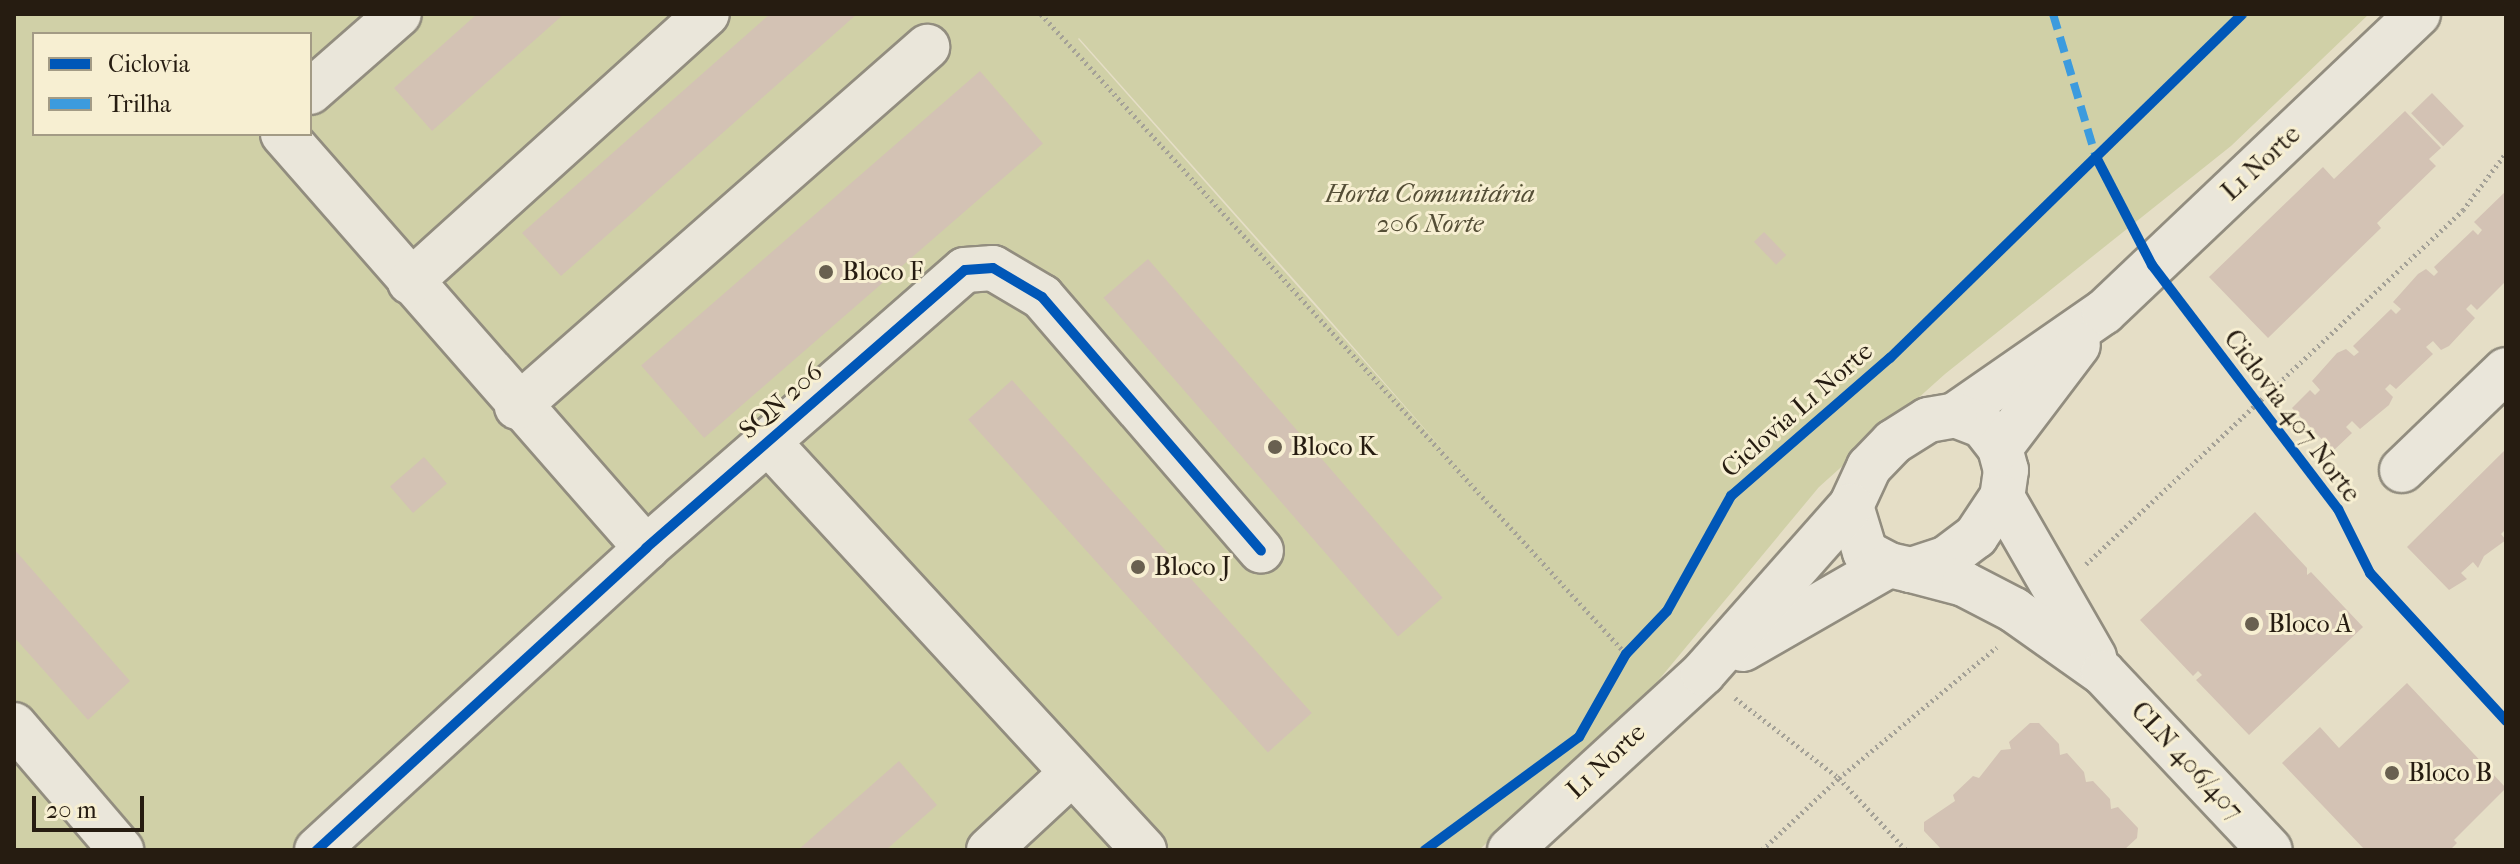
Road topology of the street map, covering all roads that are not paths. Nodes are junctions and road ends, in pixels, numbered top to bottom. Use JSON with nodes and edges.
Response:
{"nodes":[{"id":1,"x":399,"y":14,"type":"edge"},
{"id":2,"x":707,"y":14,"type":"edge"},
{"id":3,"x":2418,"y":14,"type":"edge"},
{"id":4,"x":927,"y":47,"type":"dead end"},
{"id":5,"x":312,"y":90,"type":"edge"},
{"id":6,"x":285,"y":136,"type":"edge"},
{"id":7,"x":410,"y":282,"type":"junction"},
{"id":8,"x":2104,"y":312,"type":"junction"},
{"id":9,"x":2506,"y":370,"type":"edge"},
{"id":10,"x":517,"y":407,"type":"junction"},
{"id":11,"x":1955,"y":415,"type":"junction"},
{"id":12,"x":768,"y":442,"type":"junction"},
{"id":13,"x":2000,"y":448,"type":"junction"},
{"id":14,"x":2402,"y":470,"type":"dead end"},
{"id":15,"x":2002,"y":497,"type":"junction"},
{"id":16,"x":1851,"y":506,"type":"junction"},
{"id":17,"x":646,"y":548,"type":"junction"},
{"id":18,"x":1261,"y":551,"type":"dead end"},
{"id":19,"x":1900,"y":568,"type":"junction"},
{"id":20,"x":2042,"y":607,"type":"junction"},
{"id":21,"x":1703,"y":673,"type":"junction"},
{"id":22,"x":14,"y":725,"type":"edge"},
{"id":23,"x":1072,"y":773,"type":"junction"},
{"id":24,"x":334,"y":844,"type":"edge"},
{"id":25,"x":121,"y":850,"type":"edge"},
{"id":26,"x":989,"y":850,"type":"edge"},
{"id":27,"x":1144,"y":850,"type":"edge"},
{"id":28,"x":1510,"y":850,"type":"edge"},
{"id":29,"x":2270,"y":850,"type":"edge"}],
"edges":[{"from":1,"to":5,"type":"street"},
{"from":2,"to":7,"type":"street"},
{"from":3,"to":8,"type":"street","name":"L1 Norte"},
{"from":4,"to":10,"type":"street"},
{"from":6,"to":7,"type":"street"},
{"from":7,"to":10,"type":"street"},
{"from":8,"to":11,"type":"street","name":"L1 Norte"},
{"from":8,"to":13,"type":"street","name":"L1 Norte"},
{"from":9,"to":14,"type":"street"},
{"from":10,"to":17,"type":"street"},
{"from":11,"to":13,"type":"street"},
{"from":11,"to":16,"type":"street"},
{"from":12,"to":17,"type":"street","name":"SQN 206"},
{"from":12,"to":18,"type":"street","name":"SQN 206"},
{"from":12,"to":23,"type":"street","name":"SQN 206"},
{"from":13,"to":15,"type":"street"},
{"from":15,"to":19,"type":"street"},
{"from":15,"to":20,"type":"street","name":"CLN 406/407"},
{"from":16,"to":19,"type":"street"},
{"from":16,"to":21,"type":"street","name":"L1 Norte"},
{"from":17,"to":24,"type":"street","name":"SQN 206"},
{"from":19,"to":20,"type":"street","name":"CLN 406/407"},
{"from":19,"to":21,"type":"street","name":"L1 Norte"},
{"from":20,"to":29,"type":"street","name":"CLN 406/407"},
{"from":21,"to":28,"type":"street","name":"L1 Norte"},
{"from":22,"to":25,"type":"street"},
{"from":23,"to":26,"type":"street"},
{"from":23,"to":27,"type":"street","name":"SQN 206"}]}
